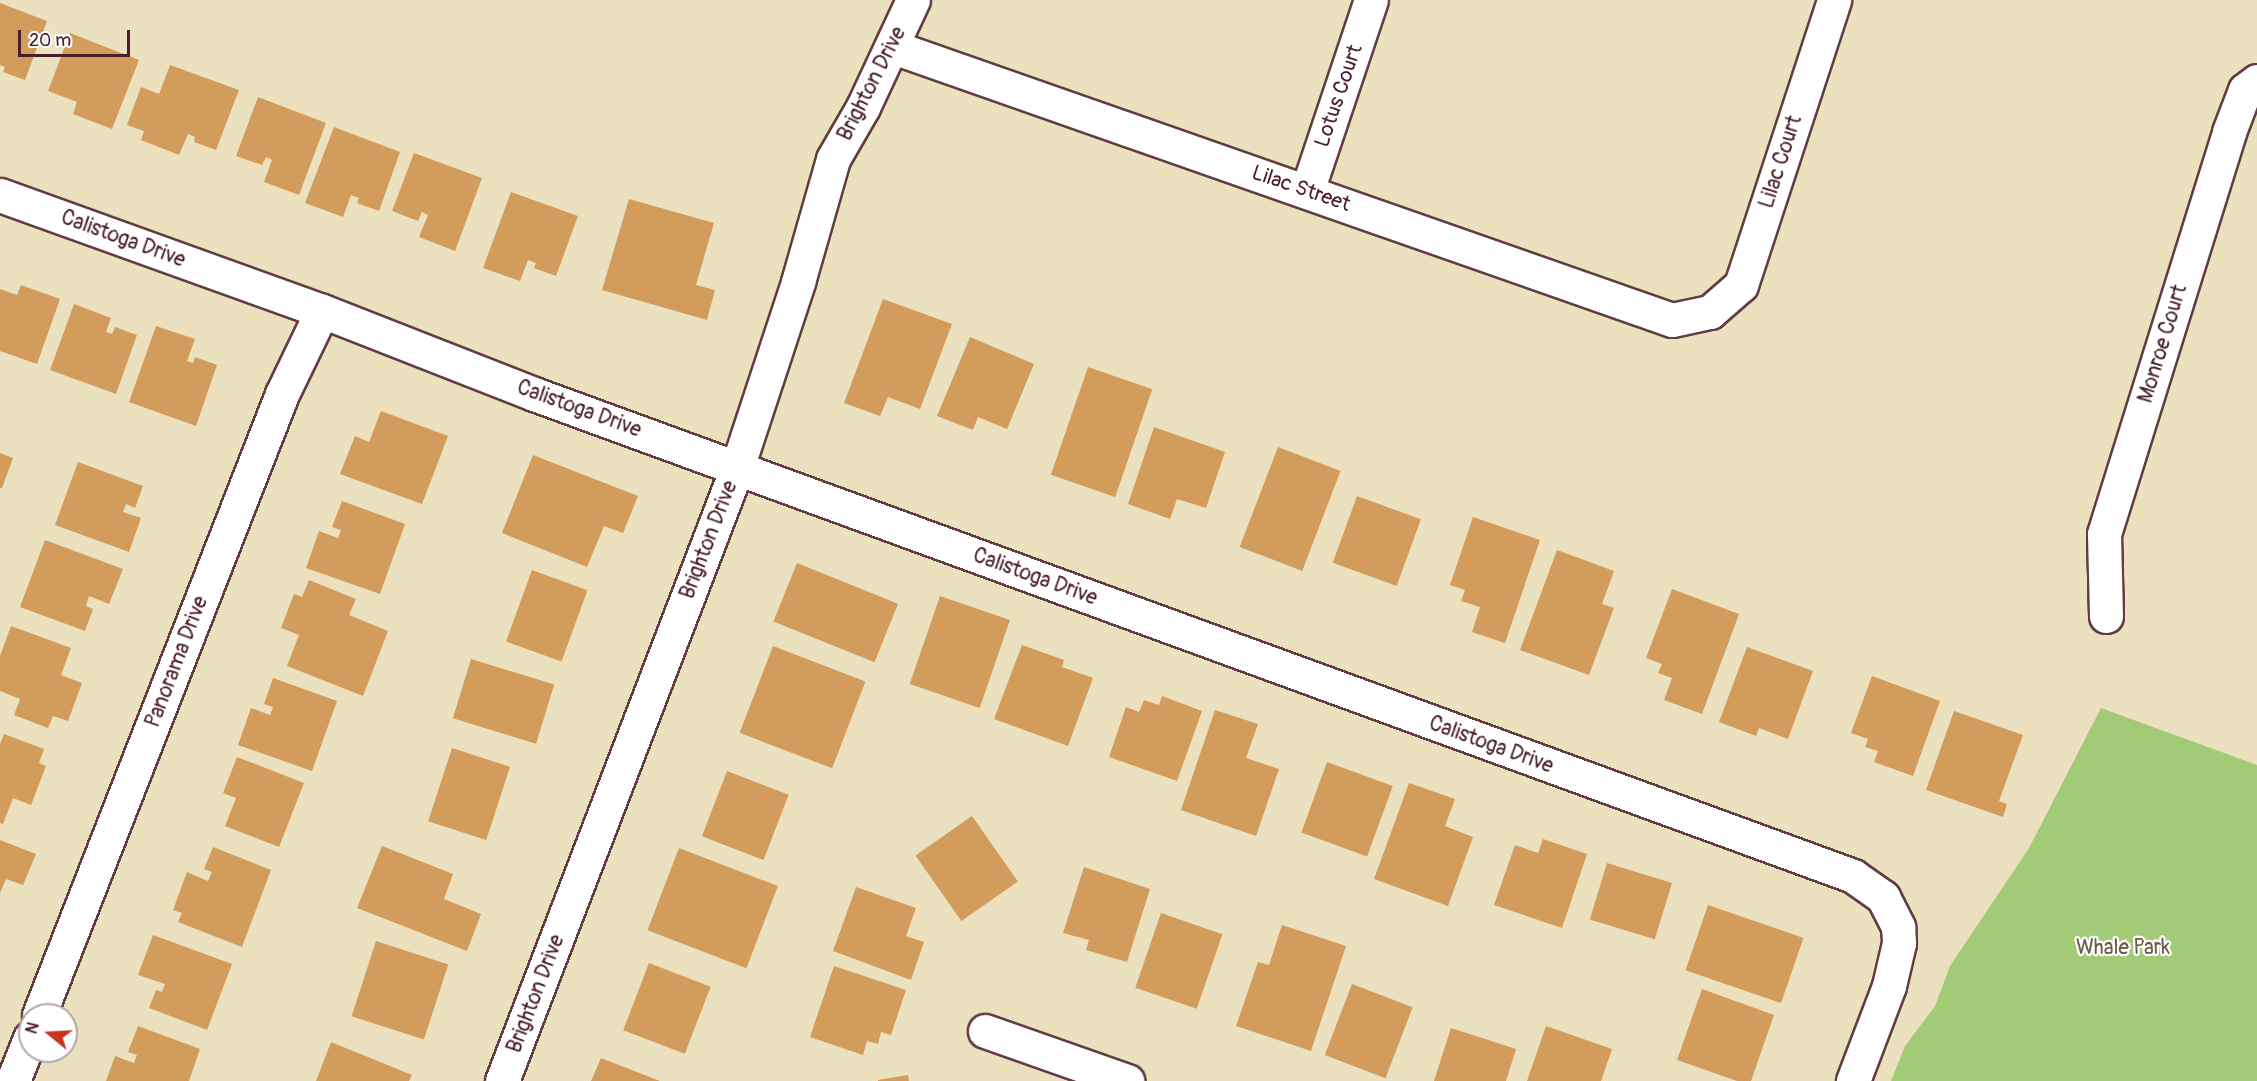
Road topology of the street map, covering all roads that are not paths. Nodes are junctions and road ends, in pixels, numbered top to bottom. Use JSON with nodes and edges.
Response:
{"nodes":[{"id":1,"x":913,"y":0,"type":"edge"},
{"id":2,"x":1371,"y":0,"type":"edge"},
{"id":3,"x":1834,"y":0,"type":"edge"},
{"id":4,"x":893,"y":47,"type":"junction"},
{"id":5,"x":2257,"y":81,"type":"edge"},
{"id":6,"x":1306,"y":191,"type":"junction"},
{"id":7,"x":0,"y":195,"type":"edge"},
{"id":8,"x":322,"y":311,"type":"junction"},
{"id":9,"x":1710,"y":312,"type":"joint"},
{"id":10,"x":737,"y":468,"type":"junction"},
{"id":11,"x":2106,"y":616,"type":"dead end"},
{"id":12,"x":44,"y":1003,"type":"edge"},
{"id":13,"x":985,"y":1031,"type":"dead end"},
{"id":14,"x":20,"y":1063,"type":"edge"},
{"id":15,"x":13,"y":1081,"type":"edge"},
{"id":16,"x":502,"y":1081,"type":"edge"},
{"id":17,"x":1127,"y":1081,"type":"edge"},
{"id":18,"x":1853,"y":1081,"type":"edge"}],
"edges":[{"from":1,"to":4,"type":"street","name":"Brighton Drive"},
{"from":2,"to":6,"type":"street","name":"Lotus Court"},
{"from":3,"to":9,"type":"street","name":"Lilac Court"},
{"from":4,"to":6,"type":"street","name":"Lilac Street"},
{"from":4,"to":10,"type":"street","name":"Brighton Drive"},
{"from":5,"to":11,"type":"street","name":"Monroe Court"},
{"from":6,"to":9,"type":"street","name":"Lilac Street"},
{"from":7,"to":8,"type":"street","name":"Calistoga Drive"},
{"from":8,"to":10,"type":"street","name":"Calistoga Drive"},
{"from":8,"to":12,"type":"street","name":"Panorama Drive"},
{"from":10,"to":16,"type":"street","name":"Brighton Drive"},
{"from":10,"to":18,"type":"street","name":"Calistoga Drive"},
{"from":13,"to":17,"type":"street"},
{"from":14,"to":15,"type":"street"}]}
